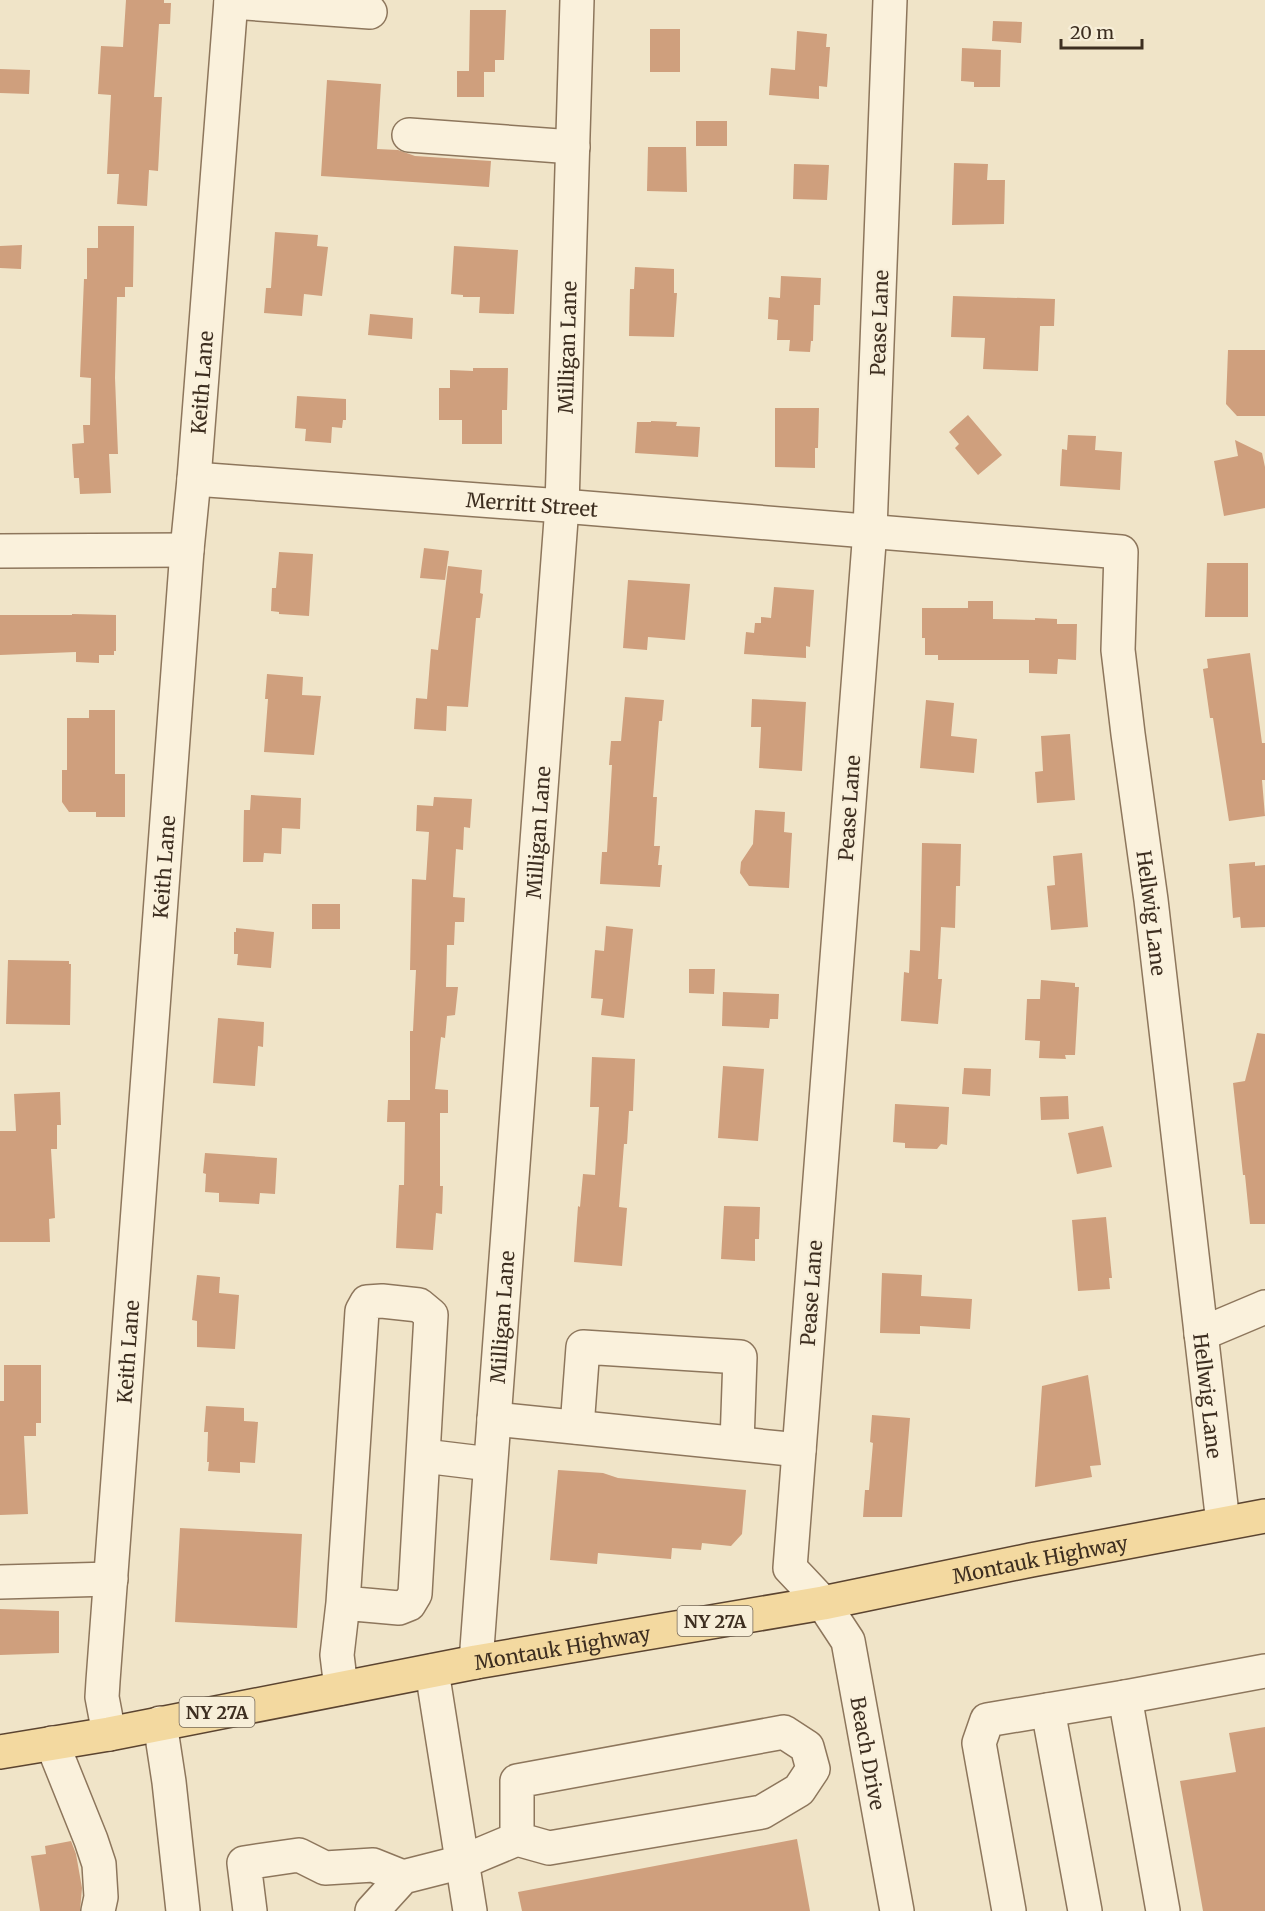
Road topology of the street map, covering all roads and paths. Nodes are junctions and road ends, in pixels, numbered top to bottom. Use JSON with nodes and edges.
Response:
{"nodes":[{"id":1,"x":578,"y":0,"type":"edge"},
{"id":2,"x":890,"y":0,"type":"edge"},
{"id":3,"x":231,"y":1,"type":"edge"},
{"id":4,"x":370,"y":12,"type":"dead end"},
{"id":5,"x":409,"y":135,"type":"dead end"},
{"id":6,"x":573,"y":147,"type":"junction"},
{"id":7,"x":194,"y":479,"type":"junction"},
{"id":8,"x":562,"y":506,"type":"junction"},
{"id":9,"x":870,"y":530,"type":"junction"},
{"id":10,"x":187,"y":550,"type":"junction"},
{"id":11,"x":0,"y":551,"type":"edge"},
{"id":12,"x":1265,"y":1307,"type":"edge"},
{"id":13,"x":1201,"y":1334,"type":"junction"},
{"id":14,"x":494,"y":1419,"type":"junction"},
{"id":15,"x":577,"y":1427,"type":"junction"},
{"id":16,"x":737,"y":1443,"type":"junction"},
{"id":17,"x":799,"y":1450,"type":"junction"},
{"id":18,"x":424,"y":1456,"type":"junction"},
{"id":19,"x":490,"y":1464,"type":"junction"},
{"id":20,"x":1265,"y":1515,"type":"edge"},
{"id":21,"x":1223,"y":1523,"type":"junction"},
{"id":22,"x":111,"y":1579,"type":"junction"},
{"id":23,"x":0,"y":1581,"type":"edge"},
{"id":24,"x":343,"y":1603,"type":"junction"},
{"id":25,"x":823,"y":1603,"type":"junction"},
{"id":26,"x":476,"y":1662,"type":"junction"},
{"id":27,"x":432,"y":1671,"type":"junction"},
{"id":28,"x":1265,"y":1671,"type":"edge"},
{"id":29,"x":341,"y":1688,"type":"junction"},
{"id":30,"x":1125,"y":1697,"type":"junction"},
{"id":31,"x":1048,"y":1710,"type":"junction"},
{"id":32,"x":160,"y":1723,"type":"junction"},
{"id":33,"x":109,"y":1734,"type":"junction"},
{"id":34,"x":52,"y":1743,"type":"junction"},
{"id":35,"x":0,"y":1752,"type":"edge"},
{"id":36,"x":517,"y":1839,"type":"junction"},
{"id":37,"x":462,"y":1862,"type":"junction"},
{"id":38,"x":403,"y":1878,"type":"junction"},
{"id":39,"x":98,"y":1911,"type":"edge"},
{"id":40,"x":183,"y":1911,"type":"edge"},
{"id":41,"x":250,"y":1911,"type":"edge"},
{"id":42,"x":372,"y":1911,"type":"edge"},
{"id":43,"x":470,"y":1911,"type":"edge"},
{"id":44,"x":897,"y":1911,"type":"edge"},
{"id":45,"x":1009,"y":1911,"type":"edge"},
{"id":46,"x":1086,"y":1911,"type":"edge"},
{"id":47,"x":1163,"y":1911,"type":"edge"}],
"edges":[{"from":1,"to":6,"type":"street","name":"Milligan Lane"},
{"from":2,"to":9,"type":"street","name":"Pease Lane"},
{"from":3,"to":4,"type":"street"},
{"from":3,"to":7,"type":"street","name":"Keith Lane"},
{"from":5,"to":6,"type":"street"},
{"from":6,"to":8,"type":"street","name":"Milligan Lane"},
{"from":7,"to":8,"type":"street","name":"Merritt Street"},
{"from":7,"to":10,"type":"street","name":"Keith Lane"},
{"from":8,"to":9,"type":"street","name":"Merritt Street"},
{"from":8,"to":14,"type":"street","name":"Milligan Lane"},
{"from":9,"to":13,"type":"street","name":"Hellwig Lane"},
{"from":9,"to":17,"type":"street","name":"Pease Lane"},
{"from":10,"to":11,"type":"street"},
{"from":10,"to":22,"type":"street","name":"Keith Lane"},
{"from":12,"to":13,"type":"street"},
{"from":13,"to":21,"type":"street","name":"Hellwig Lane"},
{"from":14,"to":15,"type":"street"},
{"from":14,"to":19,"type":"street","name":"Milligan Lane"},
{"from":15,"to":16,"type":"street"},
{"from":15,"to":16,"type":"street"},
{"from":16,"to":17,"type":"street"},
{"from":17,"to":25,"type":"street","name":"Pease Lane"},
{"from":18,"to":19,"type":"street"},
{"from":18,"to":24,"type":"street"},
{"from":18,"to":24,"type":"street"},
{"from":19,"to":26,"type":"street","name":"Milligan Lane"},
{"from":20,"to":21,"type":"main road","name":"Montauk Highway","number":"NY 27A"},
{"from":21,"to":25,"type":"main road","name":"Montauk Highway","number":"NY 27A"},
{"from":22,"to":23,"type":"street"},
{"from":22,"to":33,"type":"street","name":"Keith Lane"},
{"from":24,"to":29,"type":"street"},
{"from":25,"to":26,"type":"main road","name":"Montauk Highway","number":"NY 27A"},
{"from":25,"to":44,"type":"street","name":"Beach Drive"},
{"from":26,"to":27,"type":"main road","name":"Montauk Highway","number":"NY 27A"},
{"from":27,"to":29,"type":"main road","name":"Montauk Highway","number":"NY 27A"},
{"from":27,"to":37,"type":"street"},
{"from":28,"to":30,"type":"street"},
{"from":29,"to":32,"type":"main road","name":"Montauk Highway","number":"NY 27A"},
{"from":30,"to":31,"type":"street"},
{"from":30,"to":47,"type":"street"},
{"from":31,"to":45,"type":"street"},
{"from":31,"to":46,"type":"street"},
{"from":32,"to":33,"type":"main road","name":"Montauk Highway","number":"NY 27A"},
{"from":32,"to":40,"type":"street"},
{"from":33,"to":34,"type":"main road","name":"Montauk Highway","number":"NY 27A"},
{"from":34,"to":35,"type":"main road","name":"Montauk Highway","number":"NY 27A"},
{"from":34,"to":39,"type":"street"},
{"from":36,"to":36,"type":"street"},
{"from":36,"to":37,"type":"street"},
{"from":37,"to":38,"type":"street"},
{"from":37,"to":43,"type":"street"},
{"from":38,"to":41,"type":"street"},
{"from":38,"to":42,"type":"street"}]}
